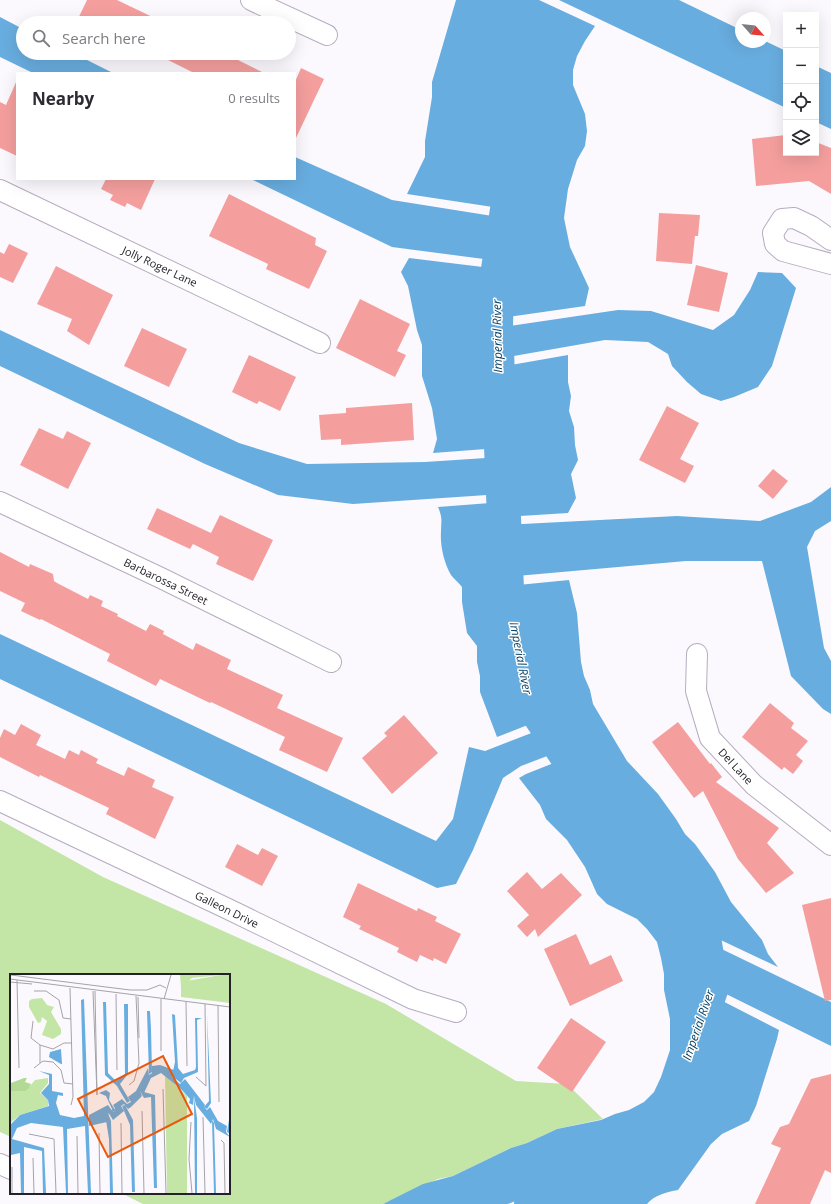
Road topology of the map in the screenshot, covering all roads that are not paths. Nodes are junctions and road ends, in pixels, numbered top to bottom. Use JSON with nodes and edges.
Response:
{"nodes":[{"id":1,"x":251,"y":0,"type":"edge"},
{"id":2,"x":286,"y":16,"type":"edge"},
{"id":3,"x":296,"y":20,"type":"edge"},
{"id":4,"x":328,"y":35,"type":"dead end"},
{"id":5,"x":0,"y":190,"type":"edge"},
{"id":6,"x":831,"y":240,"type":"edge"},
{"id":7,"x":831,"y":264,"type":"edge"},
{"id":8,"x":320,"y":343,"type":"dead end"},
{"id":9,"x":0,"y":502,"type":"edge"},
{"id":10,"x":697,"y":654,"type":"dead end"},
{"id":11,"x":331,"y":662,"type":"dead end"},
{"id":12,"x":0,"y":801,"type":"edge"},
{"id":13,"x":831,"y":845,"type":"edge"},
{"id":14,"x":456,"y":1012,"type":"dead end"},
{"id":15,"x":0,"y":1164,"type":"edge"},
{"id":16,"x":10,"y":1169,"type":"edge"}],
"edges":[{"from":1,"to":2,"type":"street"},
{"from":3,"to":4,"type":"street"},
{"from":5,"to":8,"type":"street","name":"Jolly Roger Lane"},
{"from":6,"to":7,"type":"street"},
{"from":9,"to":11,"type":"street","name":"Barbarossa Street"},
{"from":10,"to":13,"type":"street","name":"Del Lane"},
{"from":12,"to":14,"type":"street","name":"Galleon Drive"},
{"from":15,"to":16,"type":"street"}]}
